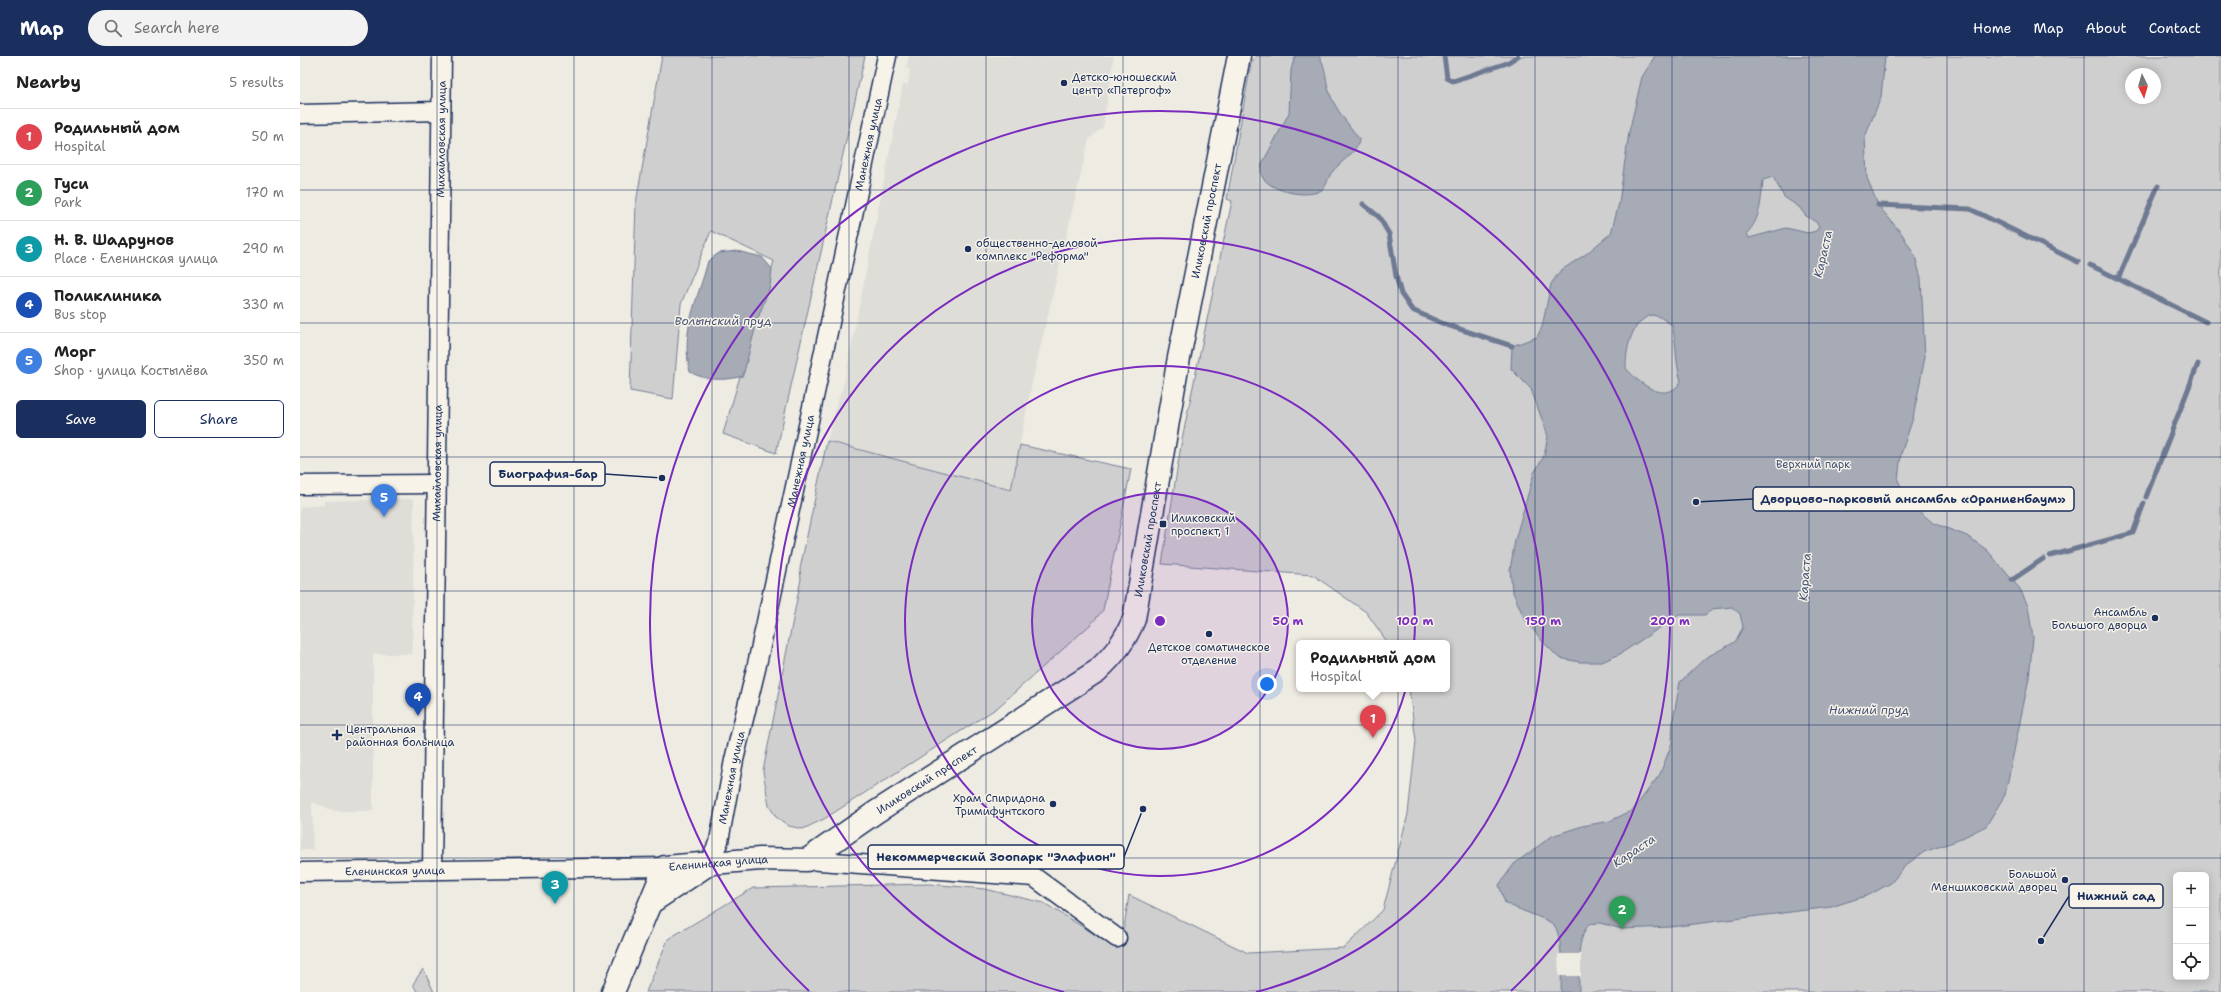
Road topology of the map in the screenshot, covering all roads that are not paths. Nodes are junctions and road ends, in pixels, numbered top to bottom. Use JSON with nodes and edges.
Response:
{"nodes":[{"id":1,"x":442,"y":56,"type":"edge"},
{"id":2,"x":887,"y":56,"type":"edge"},
{"id":3,"x":1239,"y":56,"type":"edge"},
{"id":4,"x":441,"y":111,"type":"junction"},
{"id":5,"x":300,"y":114,"type":"edge"},
{"id":6,"x":436,"y":484,"type":"junction"},
{"id":7,"x":300,"y":485,"type":"edge"},
{"id":8,"x":807,"y":860,"type":"junction"},
{"id":9,"x":708,"y":864,"type":"junction"},
{"id":10,"x":666,"y":867,"type":"junction"},
{"id":11,"x":432,"y":870,"type":"junction"},
{"id":12,"x":300,"y":872,"type":"edge"},
{"id":13,"x":653,"y":901,"type":"junction"},
{"id":14,"x":1117,"y":938,"type":"dead end"},
{"id":15,"x":613,"y":992,"type":"edge"}],
"edges":[{"from":1,"to":4,"type":"street","name":"Михайловская улица"},
{"from":2,"to":9,"type":"street","name":"Манежная улица"},
{"from":3,"to":8,"type":"main road","name":"Иликовский проспект"},
{"from":4,"to":5,"type":"street"},
{"from":4,"to":6,"type":"street","name":"Михайловская улица"},
{"from":6,"to":7,"type":"street"},
{"from":6,"to":11,"type":"street","name":"Михайловская улица"},
{"from":8,"to":9,"type":"main road","name":"Еленинская улица"},
{"from":8,"to":14,"type":"street","name":"Еленинская улица"},
{"from":9,"to":10,"type":"main road","name":"Еленинская улица"},
{"from":9,"to":13,"type":"main road"},
{"from":10,"to":11,"type":"street","name":"Еленинская улица"},
{"from":10,"to":13,"type":"main road"},
{"from":11,"to":12,"type":"street","name":"Еленинская улица"},
{"from":13,"to":15,"type":"main road"}]}
